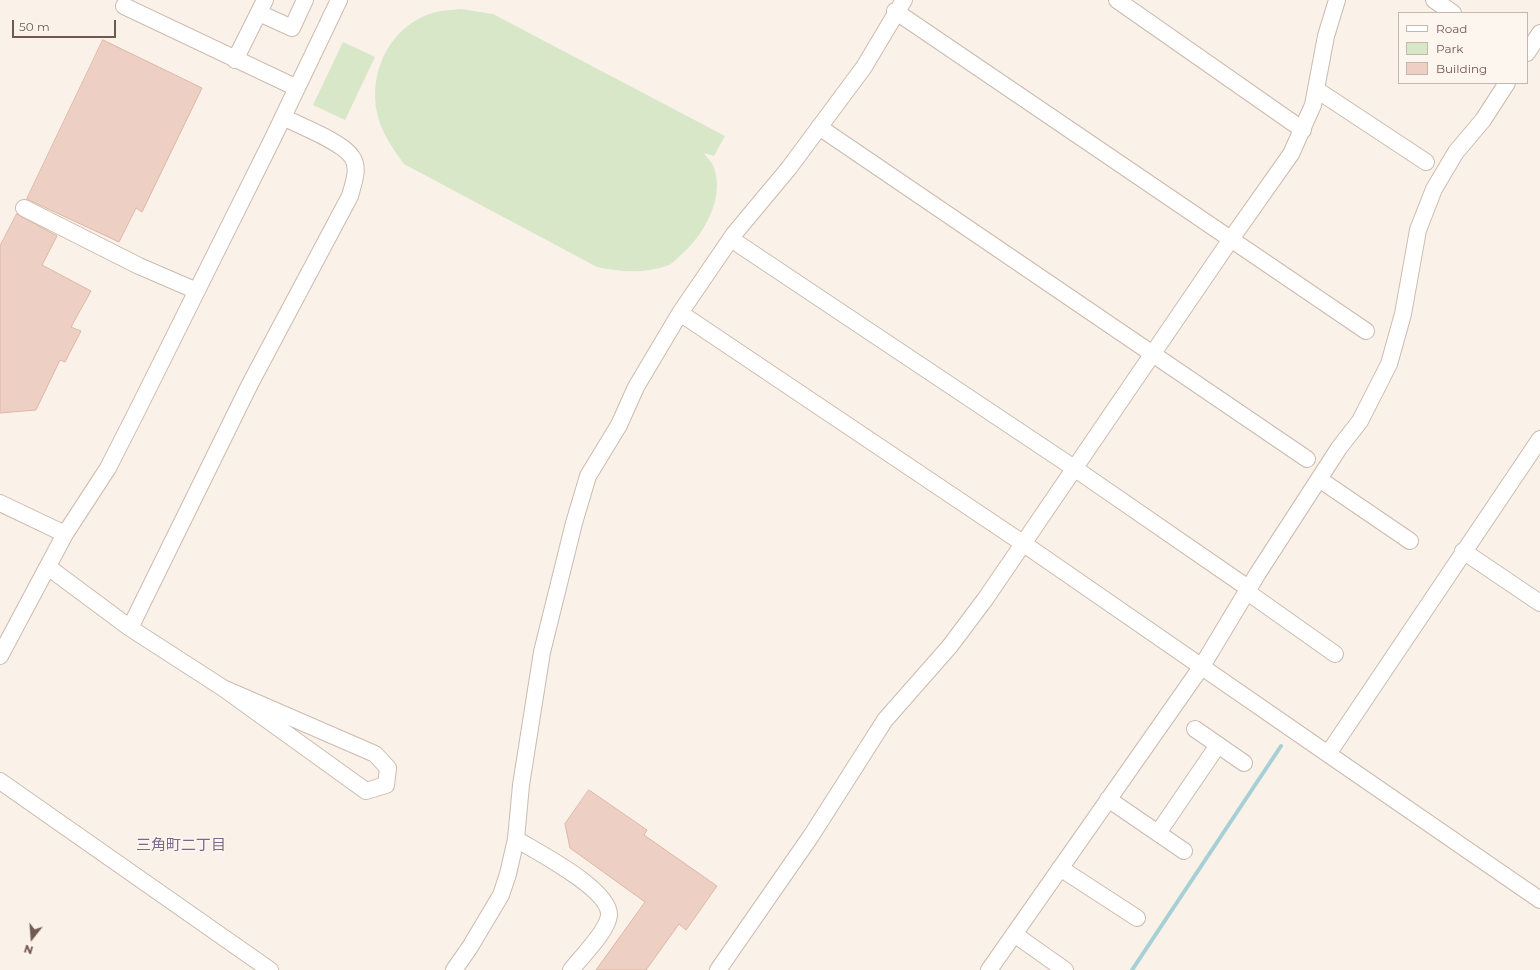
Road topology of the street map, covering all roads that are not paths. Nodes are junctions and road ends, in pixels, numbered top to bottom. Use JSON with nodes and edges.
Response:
{"nodes":[{"id":1,"x":305,"y":0,"type":"edge"},
{"id":2,"x":339,"y":0,"type":"edge"},
{"id":3,"x":1117,"y":0,"type":"edge"},
{"id":4,"x":1337,"y":0,"type":"edge"},
{"id":5,"x":1434,"y":0,"type":"edge"},
{"id":6,"x":124,"y":6,"type":"dead end"},
{"id":7,"x":262,"y":6,"type":"edge"},
{"id":8,"x":900,"y":6,"type":"edge"},
{"id":9,"x":1452,"y":12,"type":"edge"},
{"id":10,"x":1540,"y":33,"type":"edge"},
{"id":11,"x":1528,"y":51,"type":"edge"},
{"id":12,"x":236,"y":60,"type":"junction"},
{"id":13,"x":1506,"y":84,"type":"edge"},
{"id":14,"x":297,"y":88,"type":"junction"},
{"id":15,"x":1317,"y":90,"type":"junction"},
{"id":16,"x":283,"y":117,"type":"junction"},
{"id":17,"x":819,"y":127,"type":"junction"},
{"id":18,"x":1303,"y":130,"type":"junction"},
{"id":19,"x":1426,"y":162,"type":"dead end"},
{"id":20,"x":24,"y":208,"type":"dead end"},
{"id":21,"x":731,"y":239,"type":"junction"},
{"id":22,"x":1231,"y":239,"type":"junction"},
{"id":23,"x":197,"y":292,"type":"junction"},
{"id":24,"x":680,"y":313,"type":"junction"},
{"id":25,"x":1366,"y":331,"type":"dead end"},
{"id":26,"x":1153,"y":355,"type":"junction"},
{"id":27,"x":1540,"y":439,"type":"edge"},
{"id":28,"x":1307,"y":459,"type":"dead end"},
{"id":29,"x":1074,"y":468,"type":"junction"},
{"id":30,"x":1319,"y":479,"type":"junction"},
{"id":31,"x":0,"y":503,"type":"edge"},
{"id":32,"x":65,"y":534,"type":"junction"},
{"id":33,"x":1410,"y":541,"type":"dead end"},
{"id":34,"x":1024,"y":544,"type":"junction"},
{"id":35,"x":1463,"y":552,"type":"junction"},
{"id":36,"x":48,"y":567,"type":"junction"},
{"id":37,"x":1247,"y":590,"type":"junction"},
{"id":38,"x":1540,"y":603,"type":"edge"},
{"id":39,"x":130,"y":628,"type":"junction"},
{"id":40,"x":1335,"y":654,"type":"dead end"},
{"id":41,"x":0,"y":656,"type":"edge"},
{"id":42,"x":1202,"y":666,"type":"junction"},
{"id":43,"x":223,"y":688,"type":"junction"},
{"id":44,"x":1195,"y":729,"type":"dead end"},
{"id":45,"x":1218,"y":745,"type":"junction"},
{"id":46,"x":1328,"y":754,"type":"junction"},
{"id":47,"x":1244,"y":763,"type":"dead end"},
{"id":48,"x":0,"y":781,"type":"edge"},
{"id":49,"x":1108,"y":799,"type":"junction"},
{"id":50,"x":1158,"y":833,"type":"junction"},
{"id":51,"x":516,"y":840,"type":"junction"},
{"id":52,"x":1184,"y":851,"type":"dead end"},
{"id":53,"x":1060,"y":868,"type":"junction"},
{"id":54,"x":1540,"y":900,"type":"edge"},
{"id":55,"x":1137,"y":918,"type":"dead end"},
{"id":56,"x":1014,"y":934,"type":"junction"},
{"id":57,"x":270,"y":970,"type":"edge"},
{"id":58,"x":454,"y":970,"type":"edge"},
{"id":59,"x":571,"y":970,"type":"edge"},
{"id":60,"x":718,"y":970,"type":"edge"},
{"id":61,"x":989,"y":970,"type":"edge"},
{"id":62,"x":1065,"y":970,"type":"edge"}],
"edges":[{"from":1,"to":7,"type":"lane"},
{"from":2,"to":14,"type":"lane"},
{"from":3,"to":18,"type":"lane"},
{"from":4,"to":15,"type":"lane"},
{"from":5,"to":9,"type":"lane"},
{"from":6,"to":12,"type":"lane"},
{"from":7,"to":12,"type":"lane"},
{"from":8,"to":17,"type":"lane"},
{"from":8,"to":22,"type":"lane"},
{"from":10,"to":11,"type":"lane"},
{"from":12,"to":14,"type":"lane"},
{"from":13,"to":30,"type":"lane"},
{"from":14,"to":16,"type":"lane"},
{"from":15,"to":18,"type":"lane"},
{"from":15,"to":19,"type":"lane"},
{"from":16,"to":23,"type":"lane"},
{"from":16,"to":39,"type":"lane"},
{"from":17,"to":21,"type":"lane"},
{"from":17,"to":26,"type":"lane"},
{"from":18,"to":22,"type":"lane"},
{"from":20,"to":23,"type":"lane"},
{"from":21,"to":24,"type":"lane"},
{"from":21,"to":29,"type":"lane"},
{"from":22,"to":25,"type":"lane"},
{"from":22,"to":26,"type":"lane"},
{"from":23,"to":32,"type":"lane"},
{"from":24,"to":34,"type":"lane"},
{"from":24,"to":51,"type":"lane"},
{"from":26,"to":28,"type":"lane"},
{"from":26,"to":29,"type":"lane"},
{"from":27,"to":35,"type":"lane"},
{"from":29,"to":34,"type":"lane"},
{"from":29,"to":37,"type":"lane"},
{"from":30,"to":33,"type":"lane"},
{"from":30,"to":37,"type":"lane"},
{"from":31,"to":32,"type":"lane"},
{"from":32,"to":36,"type":"lane"},
{"from":34,"to":42,"type":"lane"},
{"from":34,"to":60,"type":"lane"},
{"from":35,"to":38,"type":"lane"},
{"from":35,"to":46,"type":"lane"},
{"from":36,"to":39,"type":"lane"},
{"from":36,"to":41,"type":"lane"},
{"from":37,"to":40,"type":"lane"},
{"from":37,"to":42,"type":"lane"},
{"from":39,"to":43,"type":"lane"},
{"from":42,"to":46,"type":"lane"},
{"from":42,"to":49,"type":"lane"},
{"from":43,"to":43,"type":"lane"},
{"from":44,"to":45,"type":"lane"},
{"from":45,"to":47,"type":"lane"},
{"from":45,"to":50,"type":"lane"},
{"from":46,"to":54,"type":"lane"},
{"from":48,"to":57,"type":"lane"},
{"from":49,"to":50,"type":"lane"},
{"from":49,"to":53,"type":"lane"},
{"from":50,"to":52,"type":"lane"},
{"from":51,"to":58,"type":"lane"},
{"from":51,"to":59,"type":"lane"},
{"from":53,"to":55,"type":"lane"},
{"from":53,"to":56,"type":"lane"},
{"from":56,"to":61,"type":"lane"},
{"from":56,"to":62,"type":"lane"}]}
